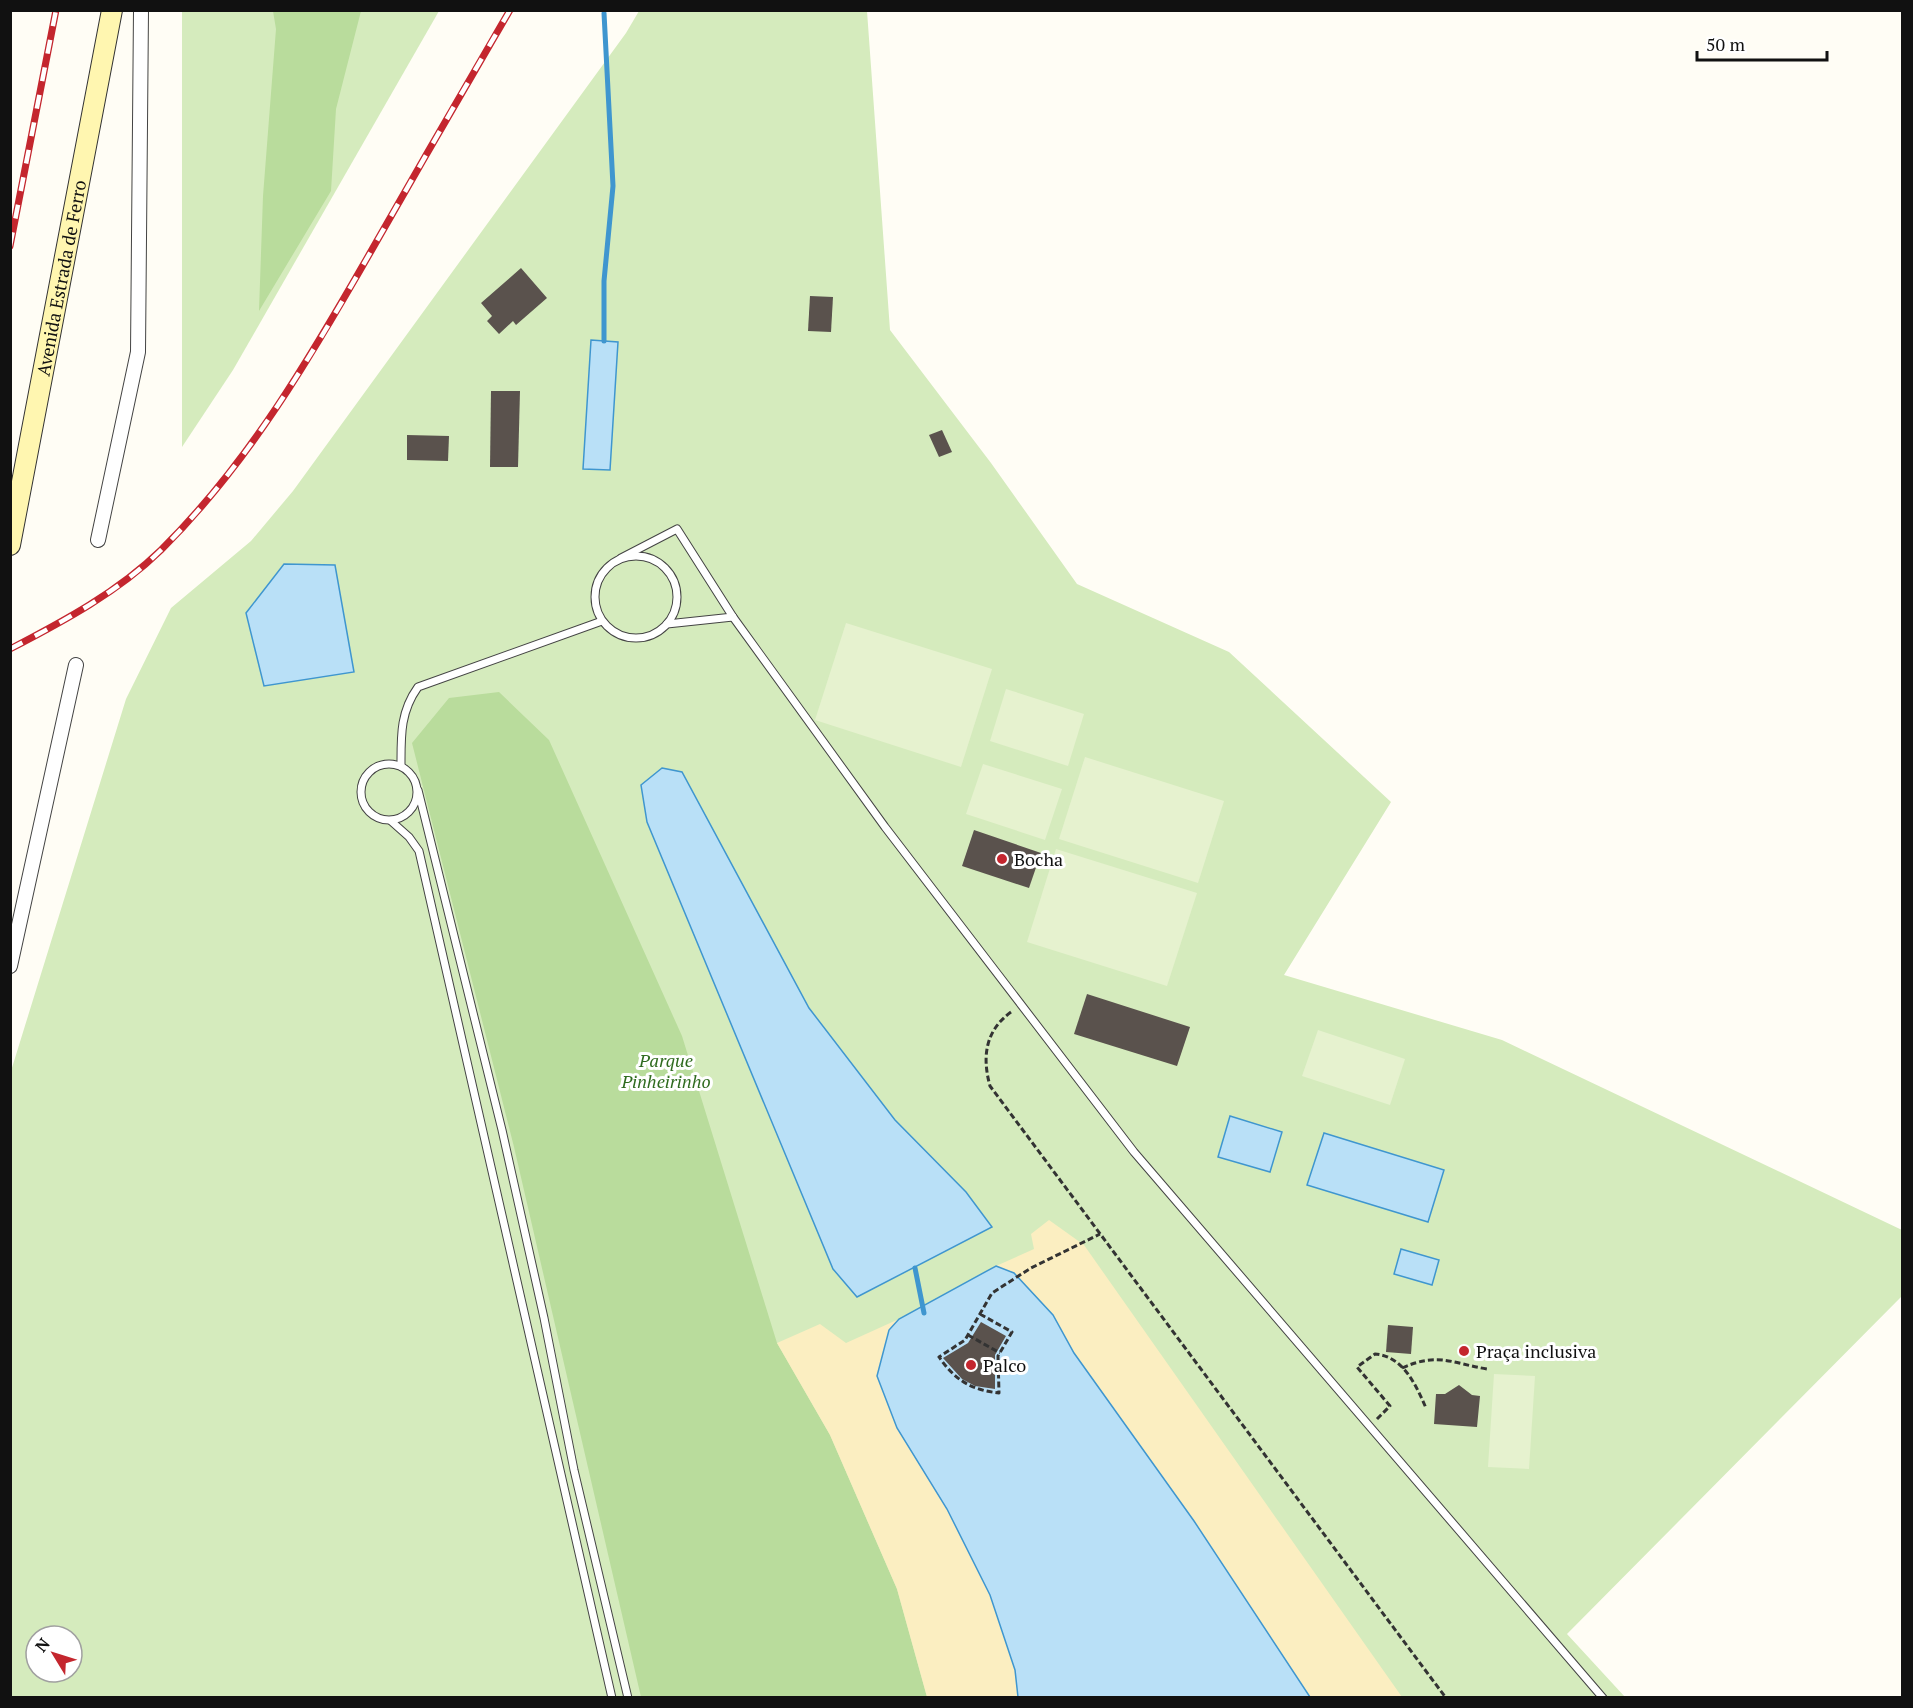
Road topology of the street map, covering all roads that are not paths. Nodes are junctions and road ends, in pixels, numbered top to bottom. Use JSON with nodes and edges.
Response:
{"nodes":[{"id":1,"x":112,"y":10,"type":"edge"},
{"id":2,"x":141,"y":10,"type":"edge"},
{"id":3,"x":98,"y":540,"type":"dead end"},
{"id":4,"x":10,"y":545,"type":"edge"},
{"id":5,"x":621,"y":558,"type":"junction"},
{"id":6,"x":733,"y":617,"type":"junction"},
{"id":7,"x":602,"y":621,"type":"junction"},
{"id":8,"x":667,"y":624,"type":"junction"},
{"id":9,"x":76,"y":665,"type":"dead end"},
{"id":10,"x":401,"y":766,"type":"junction"},
{"id":11,"x":418,"y":790,"type":"junction"},
{"id":12,"x":392,"y":821,"type":"junction"},
{"id":13,"x":10,"y":966,"type":"edge"},
{"id":14,"x":612,"y":1698,"type":"edge"},
{"id":15,"x":628,"y":1698,"type":"edge"},
{"id":16,"x":1603,"y":1698,"type":"edge"}],
"edges":[{"from":1,"to":4,"type":"main road","name":"Avenida Estrada de Ferro"},
{"from":2,"to":3,"type":"street"},
{"from":5,"to":6,"type":"lane"},
{"from":5,"to":7,"type":"lane"},
{"from":5,"to":8,"type":"lane"},
{"from":6,"to":8,"type":"lane"},
{"from":6,"to":16,"type":"lane"},
{"from":7,"to":8,"type":"lane"},
{"from":7,"to":10,"type":"lane"},
{"from":9,"to":13,"type":"street"},
{"from":10,"to":11,"type":"lane"},
{"from":10,"to":12,"type":"lane"},
{"from":11,"to":12,"type":"lane"},
{"from":11,"to":15,"type":"lane"},
{"from":12,"to":14,"type":"lane"}]}
